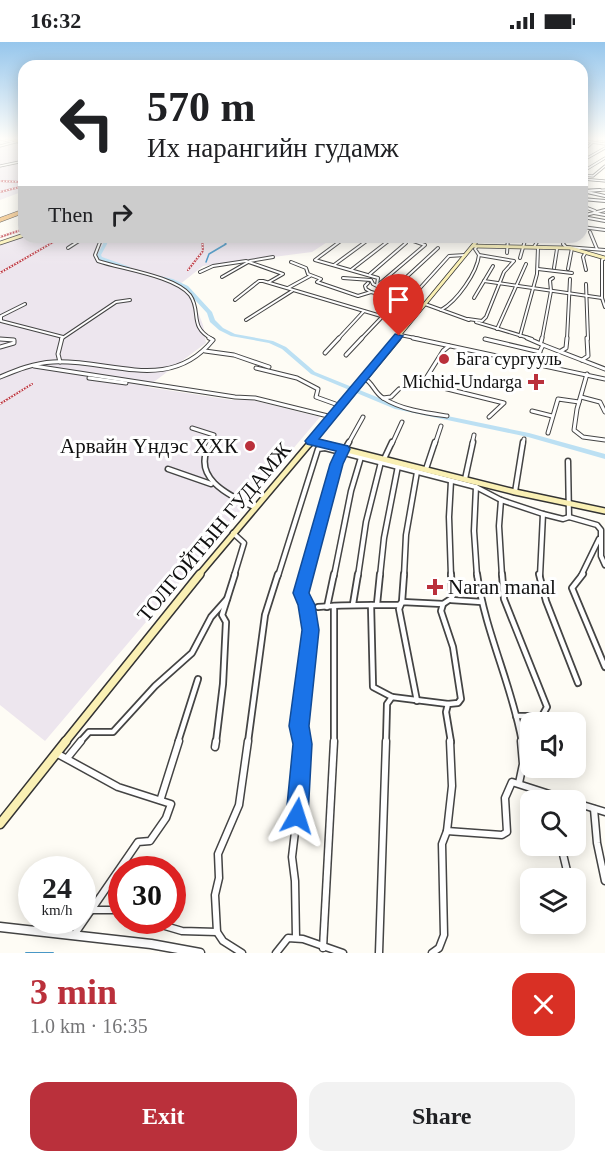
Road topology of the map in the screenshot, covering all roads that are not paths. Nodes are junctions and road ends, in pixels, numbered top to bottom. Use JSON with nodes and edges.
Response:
{"nodes":[{"id":1,"x":588,"y":190,"type":"edge"},
{"id":2,"x":588,"y":191,"type":"edge"},
{"id":3,"x":588,"y":191,"type":"edge"},
{"id":4,"x":600,"y":191,"type":"junction"},
{"id":5,"x":605,"y":191,"type":"edge"},
{"id":6,"x":605,"y":196,"type":"edge"},
{"id":7,"x":588,"y":200,"type":"edge"},
{"id":8,"x":600,"y":201,"type":"joint"},
{"id":9,"x":605,"y":202,"type":"edge"},
{"id":10,"x":588,"y":209,"type":"edge"},
{"id":11,"x":605,"y":210,"type":"edge"},
{"id":12,"x":594,"y":212,"type":"junction"},
{"id":13,"x":18,"y":214,"type":"edge"},
{"id":14,"x":588,"y":214,"type":"edge"},
{"id":15,"x":605,"y":216,"type":"edge"},
{"id":16,"x":588,"y":218,"type":"edge"},
{"id":17,"x":0,"y":221,"type":"edge"},
{"id":18,"x":605,"y":221,"type":"edge"},
{"id":19,"x":588,"y":228,"type":"edge"},
{"id":20,"x":605,"y":230,"type":"edge"},
{"id":21,"x":590,"y":232,"type":"dead end"},
{"id":22,"x":18,"y":237,"type":"edge"},
{"id":23,"x":76,"y":243,"type":"edge"},
{"id":24,"x":100,"y":243,"type":"edge"},
{"id":25,"x":338,"y":243,"type":"edge"},
{"id":26,"x":364,"y":243,"type":"edge"},
{"id":27,"x":386,"y":243,"type":"edge"},
{"id":28,"x":406,"y":243,"type":"dead end"},
{"id":29,"x":424,"y":243,"type":"edge"},
{"id":30,"x":477,"y":243,"type":"edge"},
{"id":31,"x":507,"y":243,"type":"edge"},
{"id":32,"x":524,"y":243,"type":"edge"},
{"id":33,"x":538,"y":243,"type":"edge"},
{"id":34,"x":563,"y":243,"type":"edge"},
{"id":35,"x":0,"y":244,"type":"edge"},
{"id":36,"x":475,"y":246,"type":"junction"},
{"id":37,"x":506,"y":247,"type":"junction"},
{"id":38,"x":522,"y":247,"type":"junction"},
{"id":39,"x":68,"y":248,"type":"dead end"},
{"id":40,"x":438,"y":248,"type":"dead end"},
{"id":41,"x":536,"y":248,"type":"junction"},
{"id":42,"x":568,"y":248,"type":"junction"},
{"id":43,"x":557,"y":249,"type":"junction"},
{"id":44,"x":597,"y":249,"type":"junction"},
{"id":45,"x":605,"y":250,"type":"edge"},
{"id":46,"x":586,"y":252,"type":"junction"},
{"id":47,"x":507,"y":253,"type":"dead end"},
{"id":48,"x":465,"y":255,"type":"junction"},
{"id":49,"x":479,"y":255,"type":"junction"},
{"id":50,"x":273,"y":257,"type":"dead end"},
{"id":51,"x":520,"y":258,"type":"dead end"},
{"id":52,"x":605,"y":258,"type":"edge"},
{"id":53,"x":250,"y":262,"type":"junction"},
{"id":54,"x":291,"y":262,"type":"dead end"},
{"id":55,"x":526,"y":264,"type":"dead end"},
{"id":56,"x":333,"y":266,"type":"junction"},
{"id":57,"x":493,"y":266,"type":"dead end"},
{"id":58,"x":538,"y":268,"type":"junction"},
{"id":59,"x":554,"y":268,"type":"dead end"},
{"id":60,"x":568,"y":269,"type":"dead end"},
{"id":61,"x":351,"y":270,"type":"junction"},
{"id":62,"x":586,"y":270,"type":"dead end"},
{"id":63,"x":200,"y":272,"type":"dead end"},
{"id":64,"x":572,"y":273,"type":"dead end"},
{"id":65,"x":311,"y":275,"type":"junction"},
{"id":66,"x":369,"y":275,"type":"junction"},
{"id":67,"x":222,"y":277,"type":"dead end"},
{"id":68,"x":343,"y":278,"type":"dead end"},
{"id":69,"x":552,"y":278,"type":"dead end"},
{"id":70,"x":570,"y":279,"type":"dead end"},
{"id":71,"x":484,"y":281,"type":"junction"},
{"id":72,"x":268,"y":283,"type":"junction"},
{"id":73,"x":500,"y":283,"type":"junction"},
{"id":74,"x":368,"y":284,"type":"dead end"},
{"id":75,"x":586,"y":284,"type":"dead end"},
{"id":76,"x":604,"y":284,"type":"edge"},
{"id":77,"x":377,"y":285,"type":"junction"},
{"id":78,"x":517,"y":286,"type":"junction"},
{"id":79,"x":288,"y":289,"type":"junction"},
{"id":80,"x":534,"y":289,"type":"junction"},
{"id":81,"x":292,"y":290,"type":"junction"},
{"id":82,"x":392,"y":291,"type":"junction"},
{"id":83,"x":551,"y":291,"type":"junction"},
{"id":84,"x":372,"y":292,"type":"junction"},
{"id":85,"x":567,"y":293,"type":"junction"},
{"id":86,"x":386,"y":296,"type":"junction"},
{"id":87,"x":585,"y":296,"type":"junction"},
{"id":88,"x":474,"y":298,"type":"dead end"},
{"id":89,"x":602,"y":298,"type":"junction"},
{"id":90,"x":130,"y":300,"type":"dead end"},
{"id":91,"x":235,"y":300,"type":"dead end"},
{"id":92,"x":25,"y":304,"type":"dead end"},
{"id":93,"x":425,"y":304,"type":"junction"},
{"id":94,"x":605,"y":308,"type":"edge"},
{"id":95,"x":437,"y":310,"type":"junction"},
{"id":96,"x":364,"y":311,"type":"junction"},
{"id":97,"x":418,"y":311,"type":"junction"},
{"id":98,"x":382,"y":317,"type":"junction"},
{"id":99,"x":468,"y":319,"type":"junction"},
{"id":100,"x":246,"y":320,"type":"dead end"},
{"id":101,"x":408,"y":324,"type":"junction"},
{"id":102,"x":496,"y":329,"type":"junction"},
{"id":103,"x":400,"y":335,"type":"junction"},
{"id":104,"x":520,"y":336,"type":"junction"},
{"id":105,"x":63,"y":337,"type":"junction"},
{"id":106,"x":0,"y":339,"type":"edge"},
{"id":107,"x":485,"y":339,"type":"dead end"},
{"id":108,"x":542,"y":343,"type":"junction"},
{"id":109,"x":449,"y":345,"type":"junction"},
{"id":110,"x":0,"y":347,"type":"edge"},
{"id":111,"x":205,"y":351,"type":"junction"},
{"id":112,"x":561,"y":351,"type":"junction"},
{"id":113,"x":540,"y":352,"type":"junction"},
{"id":114,"x":325,"y":353,"type":"dead end"},
{"id":115,"x":346,"y":355,"type":"dead end"},
{"id":116,"x":582,"y":360,"type":"junction"},
{"id":117,"x":60,"y":362,"type":"junction"},
{"id":118,"x":534,"y":363,"type":"junction"},
{"id":119,"x":30,"y":366,"type":"junction"},
{"id":120,"x":604,"y":368,"type":"edge"},
{"id":121,"x":256,"y":369,"type":"dead end"},
{"id":122,"x":275,"y":371,"type":"junction"},
{"id":123,"x":587,"y":374,"type":"junction"},
{"id":124,"x":0,"y":377,"type":"edge"},
{"id":125,"x":363,"y":379,"type":"junction"},
{"id":126,"x":605,"y":379,"type":"edge"},
{"id":127,"x":399,"y":389,"type":"dead end"},
{"id":128,"x":350,"y":396,"type":"joint"},
{"id":129,"x":581,"y":397,"type":"junction"},
{"id":130,"x":383,"y":398,"type":"junction"},
{"id":131,"x":579,"y":402,"type":"junction"},
{"id":132,"x":341,"y":406,"type":"junction"},
{"id":133,"x":532,"y":411,"type":"dead end"},
{"id":134,"x":605,"y":411,"type":"edge"},
{"id":135,"x":447,"y":416,"type":"dead end"},
{"id":136,"x":552,"y":416,"type":"junction"},
{"id":137,"x":332,"y":417,"type":"junction"},
{"id":138,"x":363,"y":417,"type":"dead end"},
{"id":139,"x":489,"y":417,"type":"dead end"},
{"id":140,"x":402,"y":422,"type":"dead end"},
{"id":141,"x":441,"y":426,"type":"dead end"},
{"id":142,"x":192,"y":428,"type":"dead end"},
{"id":143,"x":548,"y":433,"type":"dead end"},
{"id":144,"x":474,"y":435,"type":"dead end"},
{"id":145,"x":524,"y":439,"type":"dead end"},
{"id":146,"x":605,"y":440,"type":"edge"},
{"id":147,"x":311,"y":441,"type":"junction"},
{"id":148,"x":326,"y":446,"type":"junction"},
{"id":149,"x":342,"y":450,"type":"junction"},
{"id":150,"x":362,"y":455,"type":"junction"},
{"id":151,"x":382,"y":460,"type":"junction"},
{"id":152,"x":568,"y":461,"type":"dead end"},
{"id":153,"x":398,"y":466,"type":"junction"},
{"id":154,"x":168,"y":469,"type":"dead end"},
{"id":155,"x":426,"y":469,"type":"junction"},
{"id":156,"x":417,"y":472,"type":"junction"},
{"id":157,"x":465,"y":479,"type":"junction"},
{"id":158,"x":451,"y":481,"type":"junction"},
{"id":159,"x":214,"y":484,"type":"junction"},
{"id":160,"x":476,"y":487,"type":"junction"},
{"id":161,"x":514,"y":492,"type":"junction"},
{"id":162,"x":501,"y":500,"type":"junction"},
{"id":163,"x":570,"y":505,"type":"junction"},
{"id":164,"x":254,"y":507,"type":"junction"},
{"id":165,"x":605,"y":511,"type":"edge"},
{"id":166,"x":543,"y":514,"type":"junction"},
{"id":167,"x":569,"y":517,"type":"junction"},
{"id":168,"x":233,"y":533,"type":"junction"},
{"id":169,"x":600,"y":538,"type":"junction"},
{"id":170,"x":605,"y":565,"type":"edge"},
{"id":171,"x":227,"y":600,"type":"junction"},
{"id":172,"x":451,"y":600,"type":"junction"},
{"id":173,"x":402,"y":602,"type":"junction"},
{"id":174,"x":482,"y":602,"type":"junction"},
{"id":175,"x":353,"y":604,"type":"junction"},
{"id":176,"x":443,"y":604,"type":"junction"},
{"id":177,"x":374,"y":605,"type":"junction"},
{"id":178,"x":331,"y":606,"type":"junction"},
{"id":179,"x":318,"y":607,"type":"dead end"},
{"id":180,"x":605,"y":667,"type":"edge"},
{"id":181,"x":198,"y":679,"type":"dead end"},
{"id":182,"x":578,"y":683,"type":"dead end"},
{"id":183,"x":392,"y":697,"type":"junction"},
{"id":184,"x":417,"y":701,"type":"junction"},
{"id":185,"x":448,"y":704,"type":"junction"},
{"id":186,"x":516,"y":716,"type":"junction"},
{"id":187,"x":215,"y":747,"type":"dead end"},
{"id":188,"x":56,"y":753,"type":"junction"},
{"id":189,"x":68,"y":757,"type":"junction"},
{"id":190,"x":519,"y":783,"type":"junction"},
{"id":191,"x":535,"y":790,"type":"edge"},
{"id":192,"x":161,"y":798,"type":"junction"},
{"id":193,"x":586,"y":806,"type":"edge"},
{"id":194,"x":594,"y":808,"type":"junction"},
{"id":195,"x":605,"y":812,"type":"edge"},
{"id":196,"x":0,"y":824,"type":"edge"},
{"id":197,"x":447,"y":831,"type":"junction"},
{"id":198,"x":605,"y":881,"type":"edge"},
{"id":199,"x":96,"y":904,"type":"edge"},
{"id":200,"x":0,"y":927,"type":"edge"},
{"id":201,"x":186,"y":931,"type":"edge"},
{"id":202,"x":217,"y":932,"type":"junction"},
{"id":203,"x":74,"y":935,"type":"joint"},
{"id":204,"x":296,"y":938,"type":"junction"},
{"id":205,"x":323,"y":948,"type":"junction"},
{"id":206,"x":200,"y":953,"type":"edge"},
{"id":207,"x":242,"y":953,"type":"edge"},
{"id":208,"x":276,"y":953,"type":"edge"},
{"id":209,"x":343,"y":953,"type":"edge"},
{"id":210,"x":378,"y":953,"type":"edge"},
{"id":211,"x":432,"y":953,"type":"edge"}],
"edges":[{"from":1,"to":4,"type":"street"},
{"from":2,"to":4,"type":"street"},
{"from":3,"to":6,"type":"street"},
{"from":4,"to":5,"type":"street"},
{"from":7,"to":8,"type":"street"},
{"from":8,"to":9,"type":"street"},
{"from":10,"to":12,"type":"street"},
{"from":11,"to":12,"type":"street"},
{"from":12,"to":14,"type":"street"},
{"from":12,"to":15,"type":"street"},
{"from":13,"to":17,"type":"highway"},
{"from":16,"to":18,"type":"street"},
{"from":19,"to":20,"type":"street"},
{"from":21,"to":44,"type":"street"},
{"from":22,"to":35,"type":"main road"},
{"from":23,"to":39,"type":"street"},
{"from":24,"to":111,"type":"street"},
{"from":25,"to":56,"type":"street"},
{"from":26,"to":56,"type":"street"},
{"from":27,"to":61,"type":"street"},
{"from":28,"to":66,"type":"street"},
{"from":29,"to":77,"type":"street"},
{"from":30,"to":36,"type":"main road","name":"ТОЛГОЙТЫН ГУДАМЖ"},
{"from":31,"to":37,"type":"street"},
{"from":32,"to":38,"type":"street"},
{"from":33,"to":41,"type":"street"},
{"from":34,"to":42,"type":"street"},
{"from":36,"to":37,"type":"main road"},
{"from":36,"to":48,"type":"main road","name":"ТОЛГОЙТЫН ГУДАМЖ"},
{"from":36,"to":49,"type":"street"},
{"from":37,"to":38,"type":"main road"},
{"from":37,"to":47,"type":"street"},
{"from":38,"to":41,"type":"main road"},
{"from":38,"to":51,"type":"street"},
{"from":40,"to":82,"type":"street"},
{"from":41,"to":43,"type":"main road"},
{"from":41,"to":58,"type":"street"},
{"from":42,"to":43,"type":"main road"},
{"from":42,"to":44,"type":"street"},
{"from":42,"to":46,"type":"main road"},
{"from":42,"to":60,"type":"street"},
{"from":43,"to":59,"type":"street"},
{"from":44,"to":45,"type":"street"},
{"from":46,"to":52,"type":"main road"},
{"from":46,"to":62,"type":"street"},
{"from":48,"to":82,"type":"street"},
{"from":48,"to":93,"type":"main road","name":"ТОЛГОЙТЫН ГУДАМЖ"},
{"from":49,"to":73,"type":"street"},
{"from":49,"to":95,"type":"street"},
{"from":50,"to":53,"type":"street"},
{"from":52,"to":76,"type":"street"},
{"from":53,"to":63,"type":"street"},
{"from":53,"to":67,"type":"street"},
{"from":53,"to":72,"type":"street"},
{"from":54,"to":65,"type":"street"},
{"from":55,"to":78,"type":"street"},
{"from":56,"to":61,"type":"street"},
{"from":57,"to":71,"type":"street"},
{"from":58,"to":64,"type":"street"},
{"from":58,"to":80,"type":"street"},
{"from":61,"to":66,"type":"street"},
{"from":65,"to":79,"type":"street"},
{"from":65,"to":84,"type":"street"},
{"from":66,"to":77,"type":"street"},
{"from":68,"to":77,"type":"street"},
{"from":69,"to":83,"type":"street"},
{"from":70,"to":85,"type":"street"},
{"from":71,"to":73,"type":"street"},
{"from":71,"to":88,"type":"street"},
{"from":72,"to":79,"type":"street"},
{"from":72,"to":91,"type":"street"},
{"from":73,"to":78,"type":"street"},
{"from":73,"to":99,"type":"street"},
{"from":74,"to":84,"type":"street"},
{"from":75,"to":87,"type":"street"},
{"from":76,"to":89,"type":"street"},
{"from":77,"to":86,"type":"street"},
{"from":78,"to":80,"type":"street"},
{"from":78,"to":102,"type":"street"},
{"from":79,"to":81,"type":"street"},
{"from":80,"to":83,"type":"street"},
{"from":80,"to":104,"type":"street"},
{"from":81,"to":96,"type":"street"},
{"from":81,"to":100,"type":"street"},
{"from":82,"to":86,"type":"street"},
{"from":83,"to":85,"type":"street"},
{"from":83,"to":108,"type":"street"},
{"from":84,"to":86,"type":"street"},
{"from":85,"to":87,"type":"street"},
{"from":85,"to":112,"type":"street"},
{"from":86,"to":97,"type":"street"},
{"from":87,"to":89,"type":"street"},
{"from":87,"to":116,"type":"street"},
{"from":89,"to":94,"type":"street"},
{"from":90,"to":105,"type":"street"},
{"from":92,"to":105,"type":"street"},
{"from":93,"to":95,"type":"street"},
{"from":93,"to":97,"type":"main road","name":"ТОЛГОЙТЫН ГУДАМЖ"},
{"from":95,"to":99,"type":"street"},
{"from":96,"to":98,"type":"street"},
{"from":96,"to":114,"type":"street"},
{"from":97,"to":101,"type":"main road","name":"ТОЛГОЙТЫН ГУДАМЖ"},
{"from":98,"to":101,"type":"street"},
{"from":98,"to":115,"type":"street"},
{"from":99,"to":102,"type":"street"},
{"from":101,"to":103,"type":"main road","name":"ТОЛГОЙТЫН ГУДАМЖ"},
{"from":102,"to":104,"type":"street"},
{"from":103,"to":109,"type":"street"},
{"from":103,"to":125,"type":"main road","name":"ТОЛГОЙТЫН ГУДАМЖ"},
{"from":104,"to":108,"type":"street"},
{"from":105,"to":117,"type":"street"},
{"from":106,"to":110,"type":"street"},
{"from":107,"to":113,"type":"street"},
{"from":108,"to":112,"type":"street"},
{"from":108,"to":113,"type":"street"},
{"from":109,"to":118,"type":"street"},
{"from":109,"to":139,"type":"street"},
{"from":111,"to":117,"type":"street"},
{"from":111,"to":122,"type":"street"},
{"from":112,"to":116,"type":"street"},
{"from":113,"to":118,"type":"street"},
{"from":116,"to":120,"type":"street"},
{"from":117,"to":119,"type":"street"},
{"from":118,"to":123,"type":"street"},
{"from":119,"to":124,"type":"street"},
{"from":119,"to":137,"type":"street"},
{"from":121,"to":122,"type":"street"},
{"from":122,"to":132,"type":"street"},
{"from":123,"to":126,"type":"street"},
{"from":123,"to":129,"type":"street"},
{"from":125,"to":128,"type":"main road","name":"ТОЛГОЙТЫН ГУДАМЖ"},
{"from":125,"to":130,"type":"street"},
{"from":127,"to":130,"type":"street"},
{"from":128,"to":132,"type":"main road","name":"ТОЛГОЙТЫН ГУДАМЖ"},
{"from":129,"to":131,"type":"street"},
{"from":129,"to":134,"type":"street"},
{"from":130,"to":135,"type":"street"},
{"from":131,"to":136,"type":"street"},
{"from":131,"to":146,"type":"street"},
{"from":132,"to":137,"type":"main road","name":"ТОЛГОЙТЫН ГУДАМЖ"},
{"from":133,"to":136,"type":"street"},
{"from":136,"to":143,"type":"street"},
{"from":137,"to":147,"type":"main road","name":"ТОЛГОЙТЫН ГУДАМЖ"},
{"from":138,"to":149,"type":"street"},
{"from":140,"to":151,"type":"street"},
{"from":141,"to":155,"type":"street"},
{"from":142,"to":159,"type":"street"},
{"from":144,"to":157,"type":"street"},
{"from":145,"to":161,"type":"street"},
{"from":147,"to":148,"type":"main road"},
{"from":147,"to":164,"type":"main road","name":"ТОЛГОЙТЫН ГУДАМЖ"},
{"from":148,"to":149,"type":"main road"},
{"from":148,"to":202,"type":"street"},
{"from":149,"to":150,"type":"main road"},
{"from":149,"to":204,"type":"street"},
{"from":150,"to":151,"type":"main road"},
{"from":150,"to":178,"type":"street"},
{"from":151,"to":153,"type":"street"},
{"from":151,"to":155,"type":"main road"},
{"from":151,"to":175,"type":"street"},
{"from":152,"to":163,"type":"street"},
{"from":153,"to":156,"type":"street"},
{"from":153,"to":177,"type":"street"},
{"from":154,"to":159,"type":"street"},
{"from":155,"to":157,"type":"main road"},
{"from":156,"to":158,"type":"street"},
{"from":156,"to":173,"type":"street"},
{"from":157,"to":161,"type":"main road"},
{"from":158,"to":160,"type":"street"},
{"from":158,"to":172,"type":"street"},
{"from":159,"to":164,"type":"street"},
{"from":160,"to":162,"type":"street"},
{"from":160,"to":174,"type":"street"},
{"from":161,"to":163,"type":"main road"},
{"from":162,"to":166,"type":"street"},
{"from":162,"to":186,"type":"street"},
{"from":163,"to":165,"type":"main road"},
{"from":163,"to":167,"type":"street"},
{"from":164,"to":168,"type":"main road","name":"ТОЛГОЙТЫН ГУДАМЖ"},
{"from":166,"to":167,"type":"street"},
{"from":166,"to":182,"type":"street"},
{"from":167,"to":169,"type":"street"},
{"from":168,"to":171,"type":"street"},
{"from":168,"to":188,"type":"main road","name":"ТОЛГОЙТЫН ГУДАМЖ"},
{"from":169,"to":170,"type":"street"},
{"from":169,"to":180,"type":"street"},
{"from":171,"to":187,"type":"street"},
{"from":171,"to":189,"type":"street"},
{"from":172,"to":174,"type":"street"},
{"from":172,"to":176,"type":"street"},
{"from":173,"to":176,"type":"street"},
{"from":173,"to":177,"type":"street"},
{"from":173,"to":184,"type":"street"},
{"from":174,"to":186,"type":"street"},
{"from":175,"to":177,"type":"street"},
{"from":175,"to":178,"type":"street"},
{"from":176,"to":185,"type":"street"},
{"from":177,"to":183,"type":"street"},
{"from":178,"to":179,"type":"street"},
{"from":178,"to":205,"type":"street"},
{"from":181,"to":192,"type":"street"},
{"from":183,"to":184,"type":"street"},
{"from":183,"to":210,"type":"street"},
{"from":184,"to":185,"type":"street"},
{"from":185,"to":197,"type":"street"},
{"from":186,"to":190,"type":"street"},
{"from":188,"to":189,"type":"street"},
{"from":188,"to":196,"type":"main road","name":"ТОЛГОЙТЫН ГУДАМЖ"},
{"from":189,"to":192,"type":"street"},
{"from":190,"to":191,"type":"street"},
{"from":190,"to":197,"type":"street"},
{"from":192,"to":199,"type":"street"},
{"from":193,"to":194,"type":"street"},
{"from":194,"to":195,"type":"street"},
{"from":194,"to":198,"type":"street"},
{"from":197,"to":211,"type":"street"},
{"from":200,"to":203,"type":"street"},
{"from":201,"to":202,"type":"street"},
{"from":202,"to":207,"type":"street"},
{"from":203,"to":206,"type":"street"},
{"from":204,"to":205,"type":"street"},
{"from":204,"to":208,"type":"street"},
{"from":205,"to":209,"type":"street"}]}
